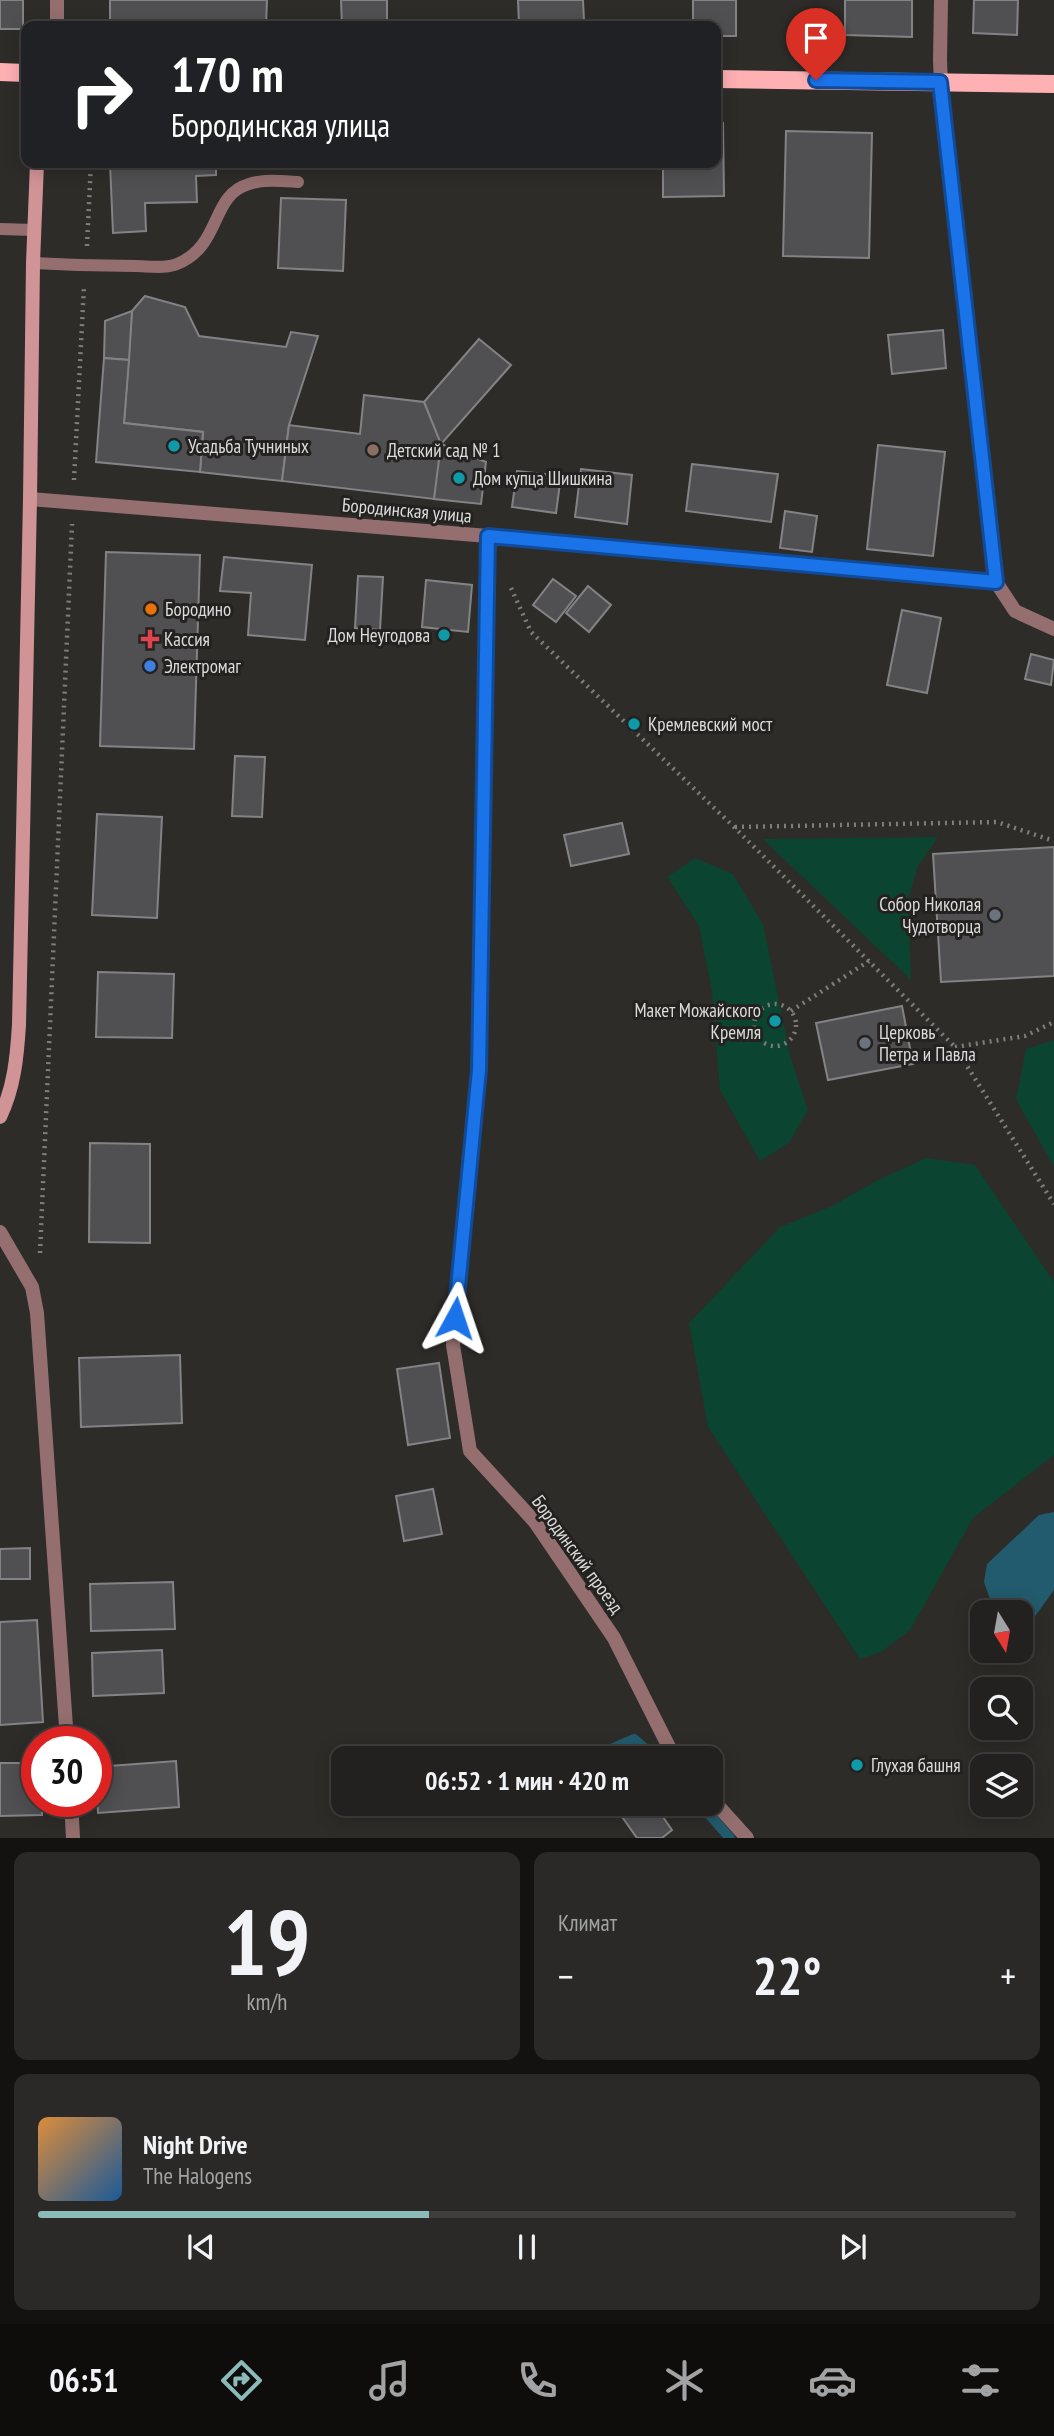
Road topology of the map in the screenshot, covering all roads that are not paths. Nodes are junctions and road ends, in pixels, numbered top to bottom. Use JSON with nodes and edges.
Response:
{"nodes":[{"id":1,"x":57,"y":0,"type":"edge"},
{"id":2,"x":942,"y":0,"type":"edge"},
{"id":3,"x":57,"y":21,"type":"edge"},
{"id":4,"x":0,"y":72,"type":"edge"},
{"id":5,"x":21,"y":73,"type":"edge"},
{"id":6,"x":721,"y":79,"type":"edge"},
{"id":7,"x":940,"y":82,"type":"junction"},
{"id":8,"x":1054,"y":84,"type":"edge"},
{"id":9,"x":37,"y":168,"type":"edge"},
{"id":10,"x":298,"y":181,"type":"dead end"},
{"id":11,"x":0,"y":229,"type":"edge"},
{"id":12,"x":34,"y":230,"type":"junction"},
{"id":13,"x":33,"y":264,"type":"junction"},
{"id":14,"x":30,"y":499,"type":"junction"},
{"id":15,"x":488,"y":536,"type":"junction"},
{"id":16,"x":996,"y":582,"type":"junction"},
{"id":17,"x":1054,"y":629,"type":"edge"},
{"id":18,"x":0,"y":1116,"type":"edge"},
{"id":19,"x":0,"y":1232,"type":"edge"},
{"id":20,"x":66,"y":1726,"type":"edge"},
{"id":21,"x":668,"y":1746,"type":"edge"},
{"id":22,"x":723,"y":1811,"type":"edge"},
{"id":23,"x":72,"y":1817,"type":"edge"},
{"id":24,"x":73,"y":1838,"type":"edge"},
{"id":25,"x":747,"y":1838,"type":"edge"}],
"edges":[{"from":1,"to":3,"type":"street"},
{"from":2,"to":7,"type":"street"},
{"from":4,"to":5,"type":"main road"},
{"from":6,"to":7,"type":"main road"},
{"from":7,"to":8,"type":"main road"},
{"from":7,"to":16,"type":"street"},
{"from":9,"to":12,"type":"main road"},
{"from":10,"to":13,"type":"lane"},
{"from":11,"to":12,"type":"lane"},
{"from":12,"to":13,"type":"main road"},
{"from":13,"to":14,"type":"main road"},
{"from":14,"to":15,"type":"street","name":"Бородинская улица"},
{"from":14,"to":18,"type":"main road"},
{"from":15,"to":16,"type":"street","name":"Бородинская улица"},
{"from":15,"to":21,"type":"street","name":"Бородинский проезд"},
{"from":16,"to":17,"type":"street"},
{"from":19,"to":20,"type":"street"},
{"from":22,"to":25,"type":"street"},
{"from":23,"to":24,"type":"street"}]}
